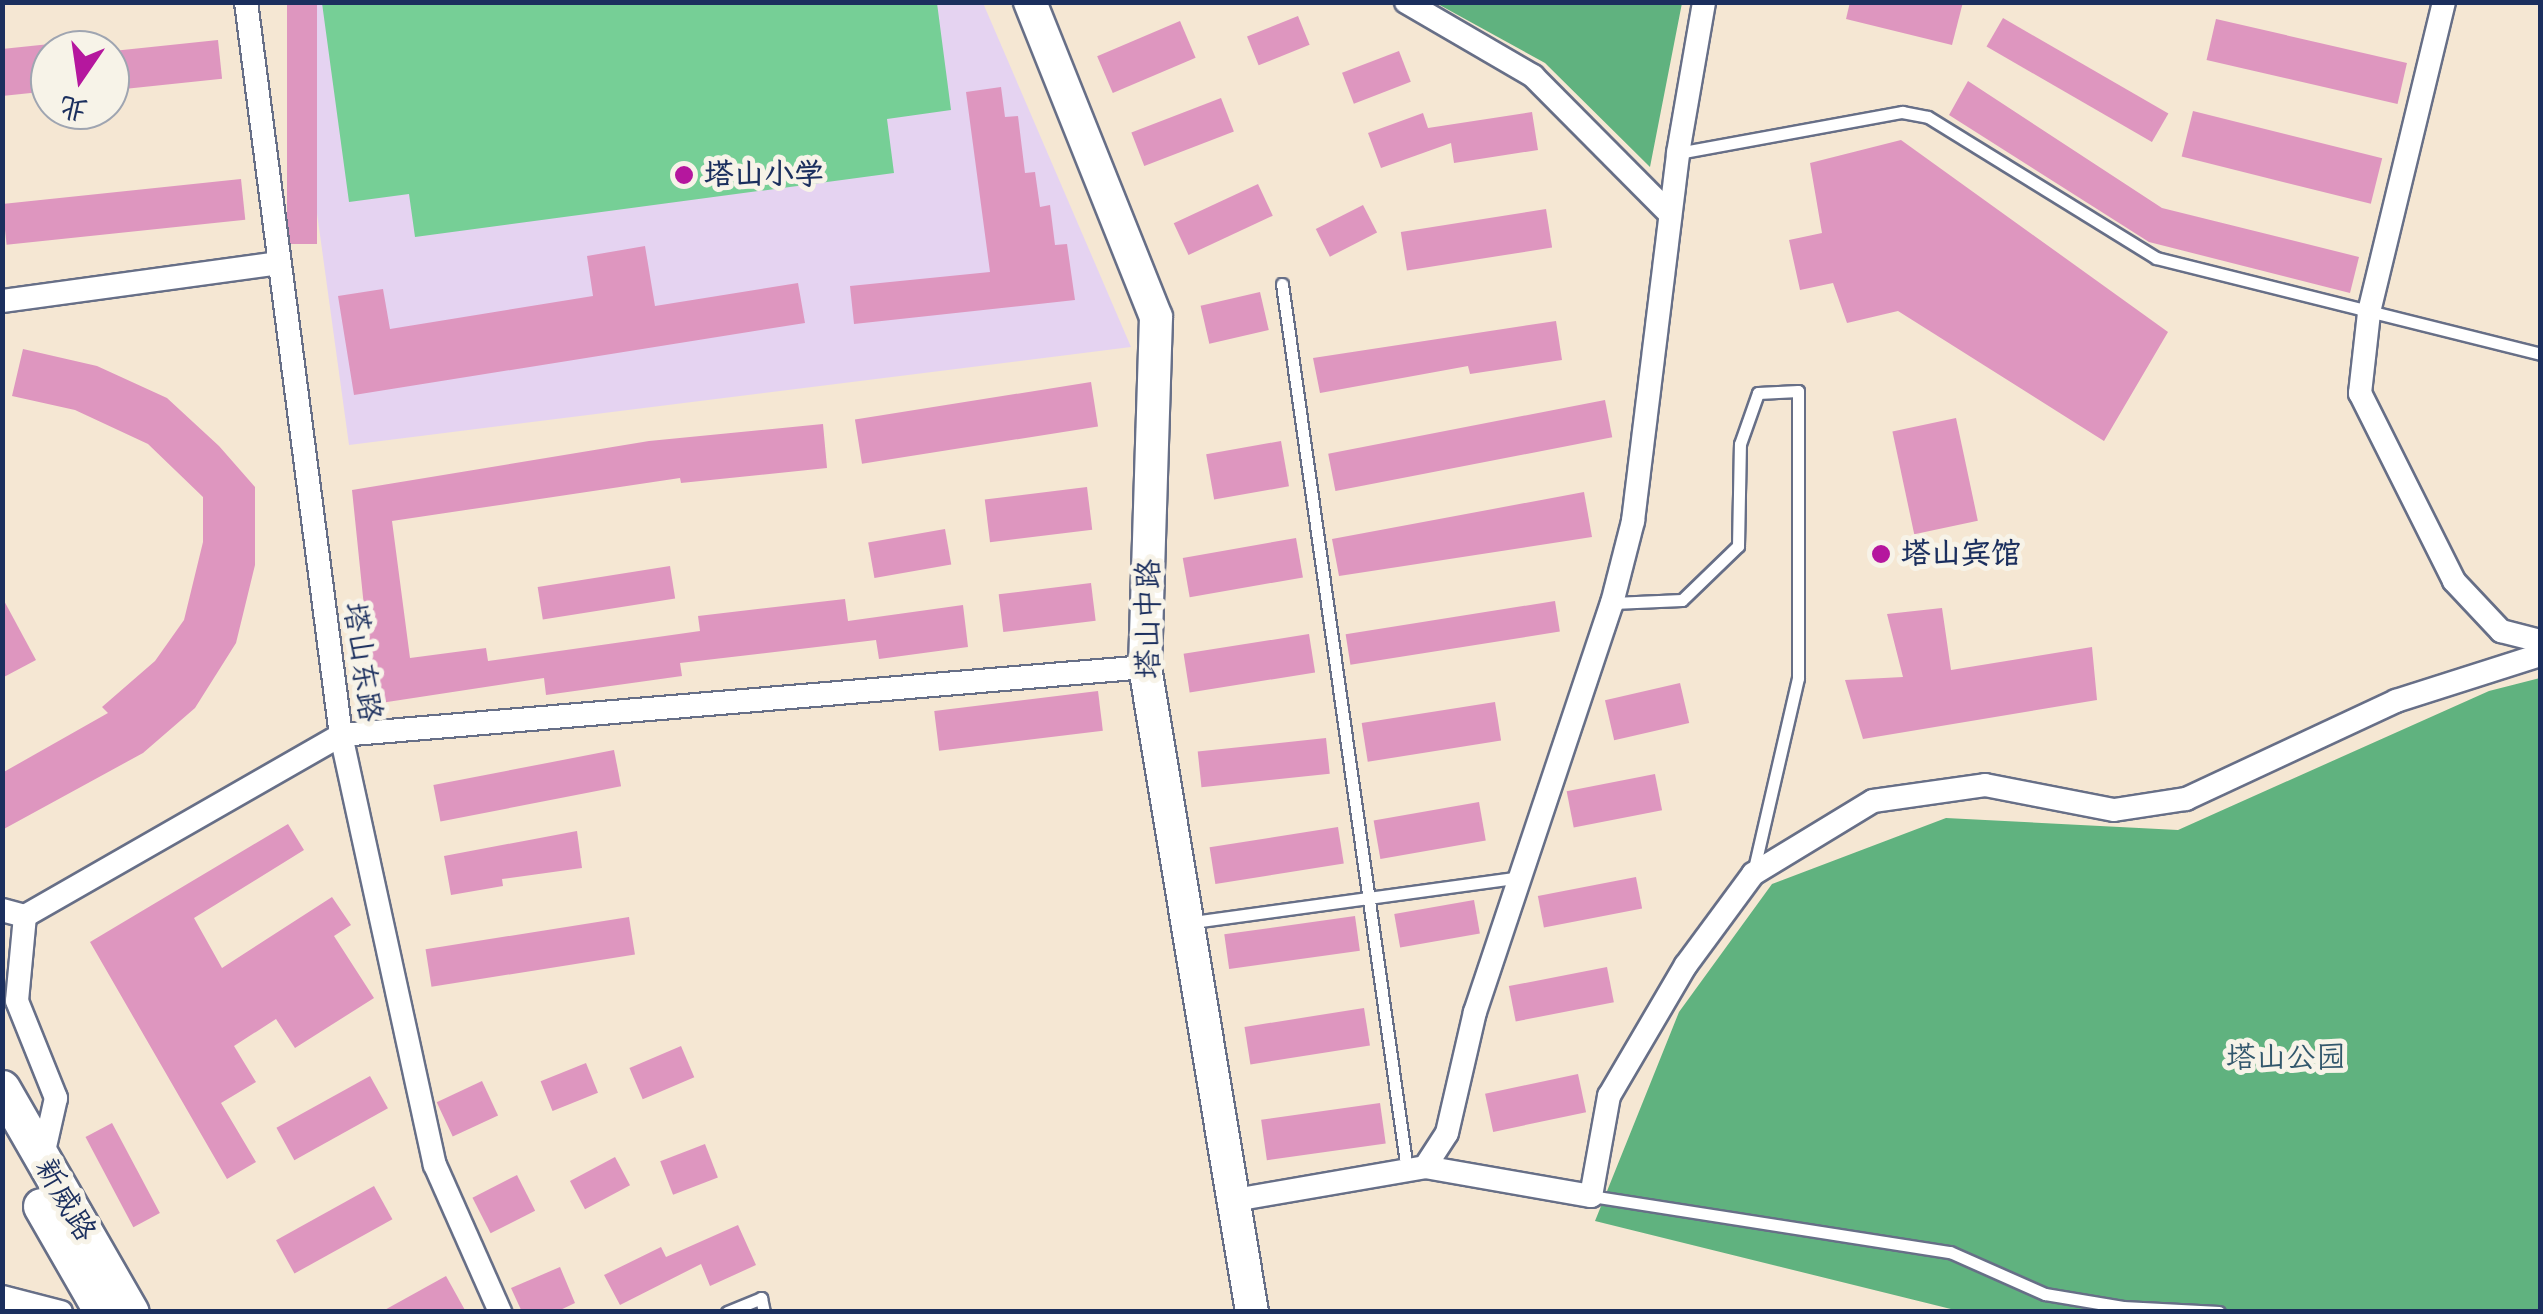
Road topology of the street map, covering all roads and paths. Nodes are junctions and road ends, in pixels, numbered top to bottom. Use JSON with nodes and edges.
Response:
{"nodes":[{"id":1,"x":246,"y":2,"type":"edge"},
{"id":2,"x":1030,"y":2,"type":"edge"},
{"id":3,"x":1406,"y":2,"type":"edge"},
{"id":4,"x":1704,"y":2,"type":"edge"},
{"id":5,"x":2444,"y":2,"type":"edge"},
{"id":6,"x":1678,"y":153,"type":"junction"},
{"id":7,"x":1670,"y":214,"type":"junction"},
{"id":8,"x":279,"y":263,"type":"junction"},
{"id":9,"x":1282,"y":284,"type":"dead end"},
{"id":10,"x":2,"y":301,"type":"edge"},
{"id":11,"x":2369,"y":313,"type":"junction"},
{"id":12,"x":2540,"y":354,"type":"edge"},
{"id":13,"x":1612,"y":602,"type":"junction"},
{"id":14,"x":2540,"y":641,"type":"edge"},
{"id":15,"x":2540,"y":655,"type":"edge"},
{"id":16,"x":1146,"y":668,"type":"junction"},
{"id":17,"x":341,"y":736,"type":"junction"},
{"id":18,"x":1753,"y":874,"type":"junction"},
{"id":19,"x":1516,"y":878,"type":"junction"},
{"id":20,"x":1366,"y":898,"type":"junction"},
{"id":21,"x":14,"y":913,"type":"edge"},
{"id":22,"x":1186,"y":922,"type":"junction"},
{"id":23,"x":2,"y":1088,"type":"edge"},
{"id":24,"x":2,"y":1135,"type":"edge"},
{"id":25,"x":42,"y":1160,"type":"junction"},
{"id":26,"x":1416,"y":1168,"type":"junction"},
{"id":27,"x":1591,"y":1196,"type":"junction"},
{"id":28,"x":1229,"y":1200,"type":"junction"},
{"id":29,"x":2,"y":1297,"type":"edge"},
{"id":30,"x":2,"y":1306,"type":"edge"},
{"id":31,"x":10,"y":1312,"type":"edge"},
{"id":32,"x":61,"y":1312,"type":"edge"},
{"id":33,"x":102,"y":1312,"type":"edge"},
{"id":34,"x":130,"y":1312,"type":"edge"},
{"id":35,"x":500,"y":1312,"type":"edge"},
{"id":36,"x":727,"y":1312,"type":"edge"},
{"id":37,"x":764,"y":1312,"type":"edge"},
{"id":38,"x":1252,"y":1312,"type":"edge"},
{"id":39,"x":2220,"y":1312,"type":"edge"}],
"edges":[{"from":1,"to":8,"type":"street","name":"塔山东路"},
{"from":2,"to":16,"type":"street","name":"塔山中路"},
{"from":3,"to":7,"type":"street"},
{"from":4,"to":6,"type":"street"},
{"from":5,"to":11,"type":"street"},
{"from":6,"to":7,"type":"street"},
{"from":6,"to":11,"type":"lane"},
{"from":7,"to":13,"type":"street"},
{"from":8,"to":10,"type":"street"},
{"from":8,"to":17,"type":"street","name":"塔山东路"},
{"from":9,"to":20,"type":"lane"},
{"from":11,"to":12,"type":"lane"},
{"from":11,"to":14,"type":"street"},
{"from":13,"to":18,"type":"lane"},
{"from":13,"to":19,"type":"street"},
{"from":15,"to":18,"type":"street"},
{"from":16,"to":17,"type":"street"},
{"from":16,"to":22,"type":"street","name":"塔山中路"},
{"from":17,"to":21,"type":"street"},
{"from":17,"to":35,"type":"street","name":"塔山东路"},
{"from":18,"to":27,"type":"street"},
{"from":19,"to":20,"type":"lane"},
{"from":19,"to":26,"type":"street"},
{"from":20,"to":22,"type":"lane"},
{"from":20,"to":26,"type":"lane"},
{"from":21,"to":25,"type":"street"},
{"from":22,"to":28,"type":"street","name":"塔山中路"},
{"from":23,"to":25,"type":"main road","name":"新威路"},
{"from":24,"to":33,"type":"main road","name":"新威路"},
{"from":25,"to":34,"type":"main road","name":"新威路"},
{"from":26,"to":27,"type":"street"},
{"from":26,"to":28,"type":"street"},
{"from":27,"to":39,"type":"lane"},
{"from":28,"to":38,"type":"street","name":"塔山中路"},
{"from":29,"to":32,"type":"street"},
{"from":30,"to":31,"type":"street"},
{"from":36,"to":37,"type":"lane"}]}
